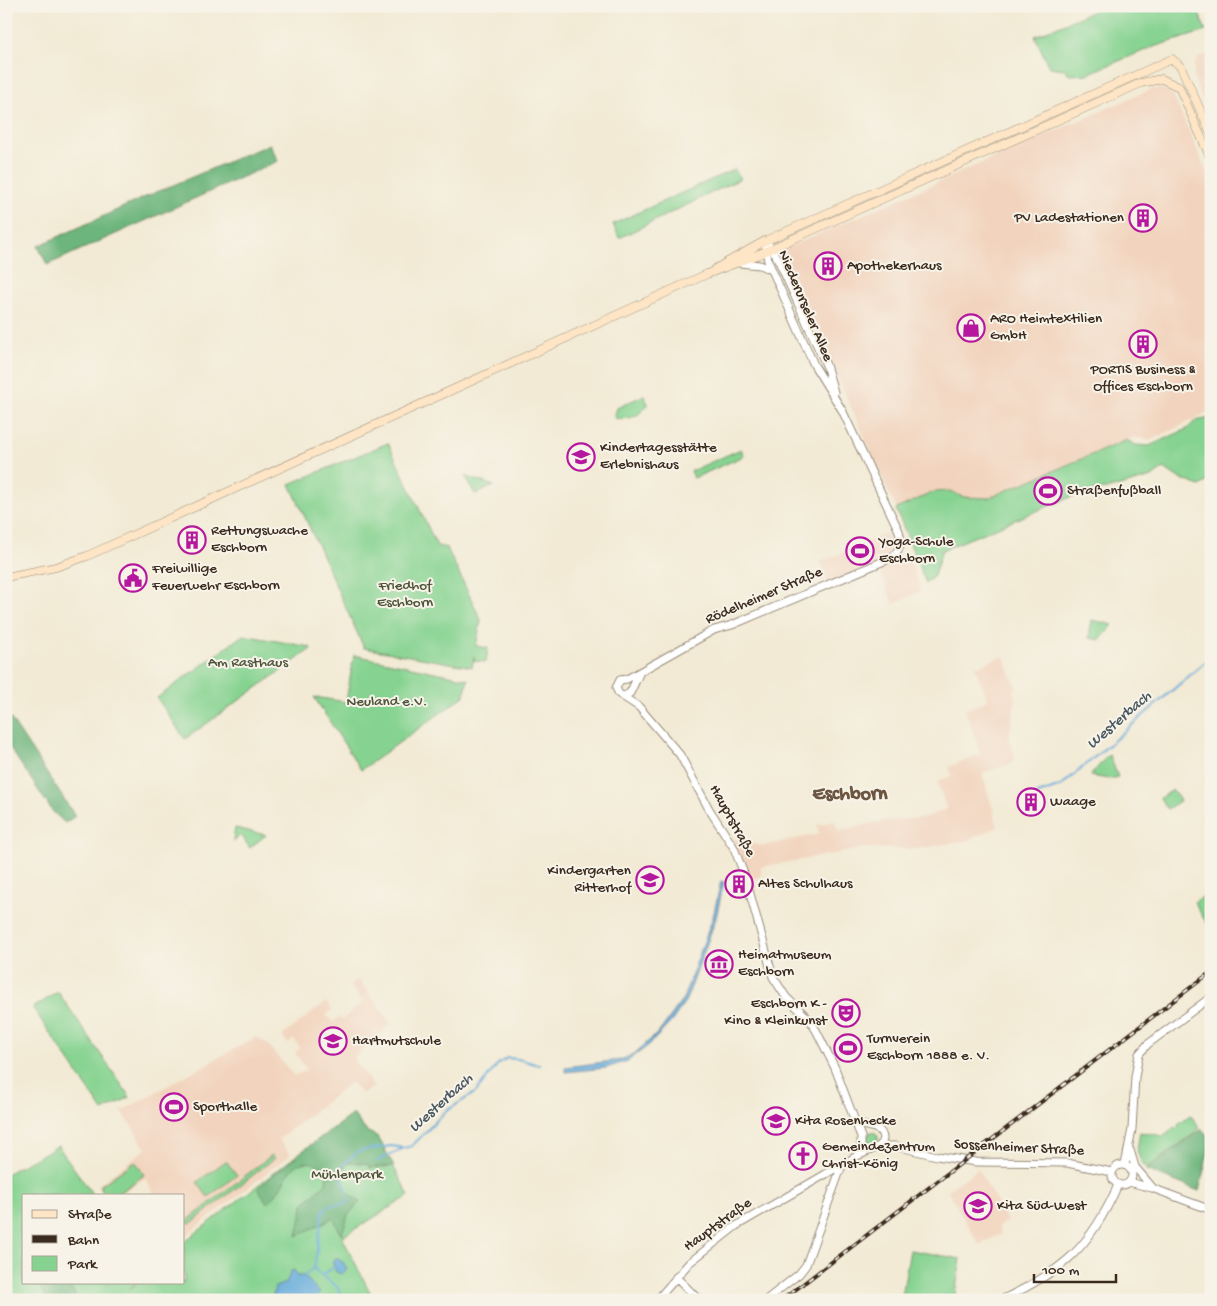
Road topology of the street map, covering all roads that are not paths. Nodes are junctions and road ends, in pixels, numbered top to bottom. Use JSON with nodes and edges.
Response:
{"nodes":[{"id":1,"x":1211,"y":134,"type":"edge"},
{"id":2,"x":1211,"y":159,"type":"edge"},
{"id":3,"x":765,"y":242,"type":"junction"},
{"id":4,"x":770,"y":249,"type":"junction"},
{"id":5,"x":739,"y":262,"type":"junction"},
{"id":6,"x":772,"y":270,"type":"junction"},
{"id":7,"x":707,"y":274,"type":"junction"},
{"id":8,"x":794,"y":296,"type":"junction"},
{"id":9,"x":786,"y":301,"type":"junction"},
{"id":10,"x":839,"y":404,"type":"junction"},
{"id":11,"x":899,"y":550,"type":"joint"},
{"id":12,"x":6,"y":577,"type":"edge"},
{"id":13,"x":630,"y":685,"type":"junction"},
{"id":14,"x":624,"y":696,"type":"junction"},
{"id":15,"x":639,"y":707,"type":"junction"},
{"id":16,"x":1211,"y":996,"type":"edge"},
{"id":17,"x":855,"y":1120,"type":"junction"},
{"id":18,"x":868,"y":1128,"type":"junction"},
{"id":19,"x":883,"y":1138,"type":"junction"},
{"id":20,"x":862,"y":1140,"type":"junction"},
{"id":21,"x":1130,"y":1142,"type":"junction"},
{"id":22,"x":880,"y":1146,"type":"junction"},
{"id":23,"x":896,"y":1146,"type":"junction"},
{"id":24,"x":872,"y":1149,"type":"junction"},
{"id":25,"x":857,"y":1156,"type":"junction"},
{"id":26,"x":842,"y":1165,"type":"junction"},
{"id":27,"x":1124,"y":1165,"type":"junction"},
{"id":28,"x":829,"y":1172,"type":"junction"},
{"id":29,"x":1112,"y":1172,"type":"junction"},
{"id":30,"x":1131,"y":1179,"type":"junction"},
{"id":31,"x":834,"y":1184,"type":"junction"},
{"id":32,"x":1118,"y":1185,"type":"junction"},
{"id":33,"x":1152,"y":1188,"type":"junction"},
{"id":34,"x":1211,"y":1210,"type":"edge"},
{"id":35,"x":676,"y":1277,"type":"junction"},
{"id":36,"x":657,"y":1300,"type":"edge"},
{"id":37,"x":699,"y":1300,"type":"edge"},
{"id":38,"x":766,"y":1300,"type":"edge"},
{"id":39,"x":1001,"y":1300,"type":"edge"}],
"edges":[{"from":1,"to":3,"type":"main road"},
{"from":2,"to":4,"type":"main road"},
{"from":3,"to":4,"type":"street","name":"Niederurseler Allee"},
{"from":3,"to":7,"type":"main road"},
{"from":4,"to":5,"type":"main road"},
{"from":4,"to":6,"type":"street","name":"Niederurseler Allee"},
{"from":4,"to":8,"type":"street","name":"Niederurseler Allee"},
{"from":5,"to":6,"type":"street"},
{"from":5,"to":7,"type":"main road"},
{"from":6,"to":9,"type":"street","name":"Niederurseler Allee"},
{"from":7,"to":12,"type":"main road"},
{"from":8,"to":9,"type":"street"},
{"from":8,"to":10,"type":"street","name":"Niederurseler Allee"},
{"from":9,"to":10,"type":"street","name":"Niederurseler Allee"},
{"from":10,"to":11,"type":"street","name":"Niederurseler Allee"},
{"from":11,"to":13,"type":"street","name":"Rödelheimer Straße"},
{"from":13,"to":14,"type":"street"},
{"from":13,"to":14,"type":"street"},
{"from":13,"to":15,"type":"street","name":"Hauptstraße"},
{"from":14,"to":15,"type":"street","name":"Hauptstraße"},
{"from":15,"to":17,"type":"street","name":"Hauptstraße"},
{"from":16,"to":21,"type":"street"},
{"from":17,"to":18,"type":"street"},
{"from":17,"to":20,"type":"street","name":"Hauptstraße"},
{"from":18,"to":19,"type":"street"},
{"from":18,"to":20,"type":"street"},
{"from":19,"to":22,"type":"street"},
{"from":19,"to":23,"type":"street","name":"Sossenheimer Straße"},
{"from":20,"to":24,"type":"street"},
{"from":20,"to":25,"type":"street"},
{"from":21,"to":27,"type":"street"},
{"from":21,"to":33,"type":"street"},
{"from":22,"to":23,"type":"street","name":"Sossenheimer Straße"},
{"from":22,"to":24,"type":"street","name":"Hauptstraße"},
{"from":23,"to":29,"type":"street","name":"Sossenheimer Straße"},
{"from":24,"to":25,"type":"street","name":"Hauptstraße"},
{"from":25,"to":26,"type":"street","name":"Hauptstraße"},
{"from":26,"to":28,"type":"street","name":"Hauptstraße"},
{"from":26,"to":31,"type":"street"},
{"from":27,"to":29,"type":"street"},
{"from":27,"to":30,"type":"street"},
{"from":28,"to":31,"type":"street"},
{"from":28,"to":35,"type":"street","name":"Hauptstraße"},
{"from":29,"to":32,"type":"street"},
{"from":30,"to":32,"type":"street"},
{"from":30,"to":33,"type":"street"},
{"from":31,"to":38,"type":"street"},
{"from":32,"to":39,"type":"street"},
{"from":33,"to":34,"type":"street"},
{"from":35,"to":36,"type":"street","name":"Hauptstraße"},
{"from":35,"to":37,"type":"street"}]}
